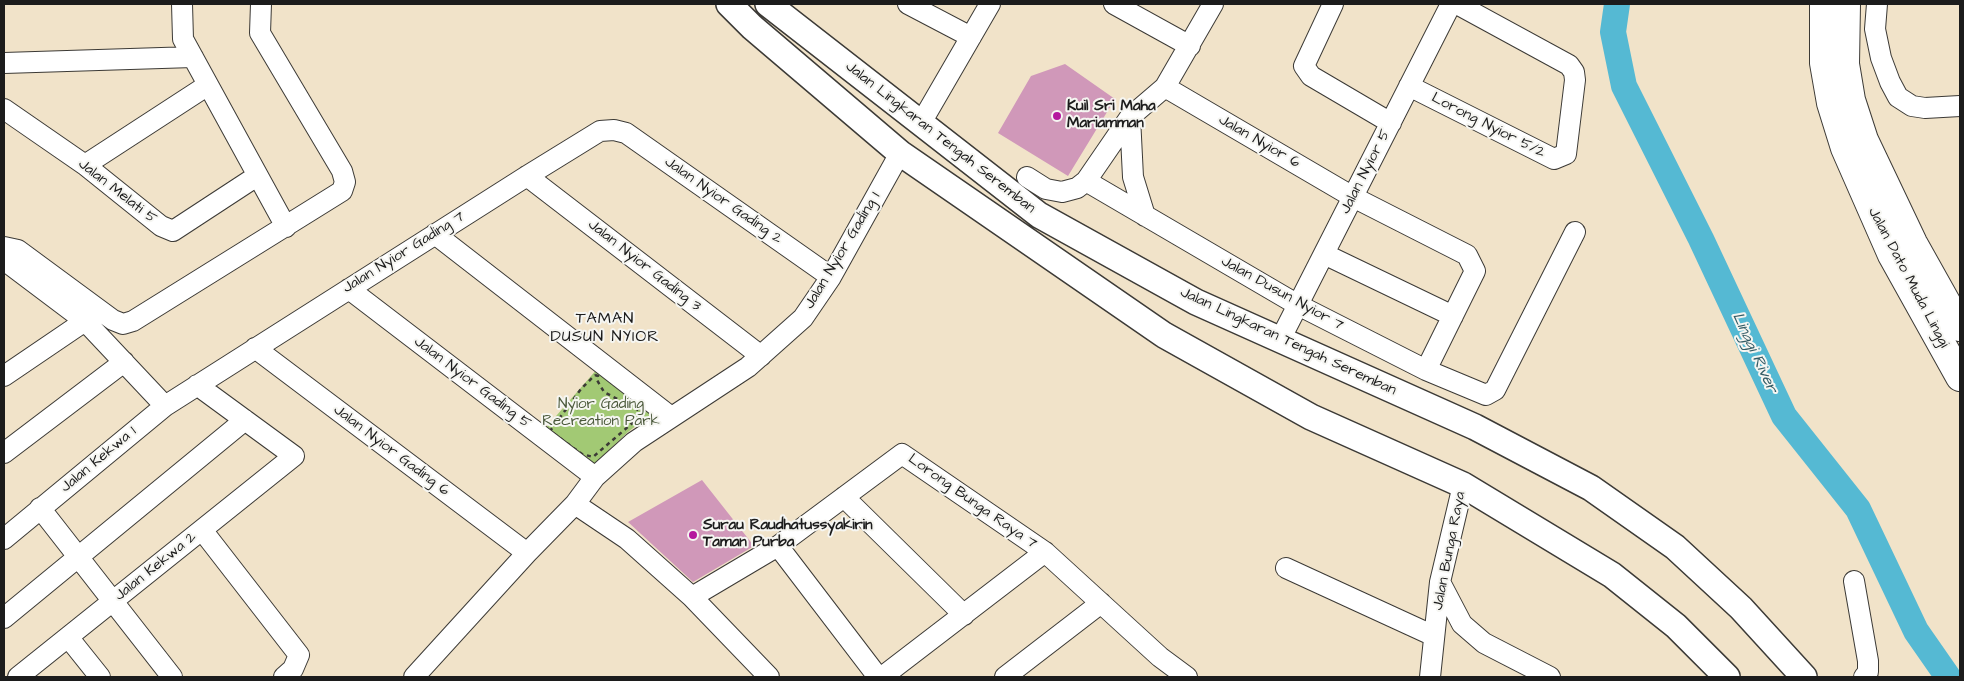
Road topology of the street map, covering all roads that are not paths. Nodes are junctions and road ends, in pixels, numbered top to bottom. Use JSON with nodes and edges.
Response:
{"nodes":[{"id":1,"x":182,"y":4,"type":"edge"},
{"id":2,"x":261,"y":4,"type":"edge"},
{"id":3,"x":729,"y":4,"type":"edge"},
{"id":4,"x":768,"y":4,"type":"edge"},
{"id":5,"x":908,"y":4,"type":"edge"},
{"id":6,"x":990,"y":4,"type":"edge"},
{"id":7,"x":1114,"y":4,"type":"edge"},
{"id":8,"x":1213,"y":4,"type":"edge"},
{"id":9,"x":1333,"y":4,"type":"edge"},
{"id":10,"x":1451,"y":4,"type":"edge"},
{"id":11,"x":1457,"y":4,"type":"edge"},
{"id":12,"x":1824,"y":4,"type":"edge"},
{"id":13,"x":1846,"y":4,"type":"edge"},
{"id":14,"x":1877,"y":4,"type":"edge"},
{"id":15,"x":971,"y":37,"type":"junction"},
{"id":16,"x":1190,"y":46,"type":"junction"},
{"id":17,"x":192,"y":57,"type":"junction"},
{"id":18,"x":4,"y":63,"type":"edge"},
{"id":19,"x":208,"y":85,"type":"junction"},
{"id":20,"x":1409,"y":86,"type":"junction"},
{"id":21,"x":1165,"y":87,"type":"junction"},
{"id":22,"x":1960,"y":106,"type":"edge"},
{"id":23,"x":4,"y":109,"type":"edge"},
{"id":24,"x":1130,"y":117,"type":"junction"},
{"id":25,"x":921,"y":123,"type":"junction"},
{"id":26,"x":1390,"y":123,"type":"junction"},
{"id":27,"x":614,"y":130,"type":"joint"},
{"id":28,"x":900,"y":153,"type":"junction"},
{"id":29,"x":85,"y":165,"type":"junction"},
{"id":30,"x":257,"y":176,"type":"junction"},
{"id":31,"x":527,"y":176,"type":"junction"},
{"id":32,"x":1027,"y":177,"type":"dead end"},
{"id":33,"x":1086,"y":181,"type":"junction"},
{"id":34,"x":1353,"y":197,"type":"junction"},
{"id":35,"x":1145,"y":216,"type":"junction"},
{"id":36,"x":286,"y":226,"type":"junction"},
{"id":37,"x":1575,"y":232,"type":"dead end"},
{"id":38,"x":436,"y":234,"type":"junction"},
{"id":39,"x":4,"y":247,"type":"edge"},
{"id":40,"x":1324,"y":254,"type":"junction"},
{"id":41,"x":4,"y":260,"type":"edge"},
{"id":42,"x":831,"y":277,"type":"junction"},
{"id":43,"x":349,"y":288,"type":"junction"},
{"id":44,"x":1298,"y":306,"type":"junction"},
{"id":45,"x":1453,"y":316,"type":"junction"},
{"id":46,"x":85,"y":321,"type":"junction"},
{"id":47,"x":1960,"y":327,"type":"edge"},
{"id":48,"x":1280,"y":340,"type":"junction"},
{"id":49,"x":255,"y":348,"type":"junction"},
{"id":50,"x":761,"y":356,"type":"junction"},
{"id":51,"x":124,"y":362,"type":"junction"},
{"id":52,"x":1426,"y":370,"type":"junction"},
{"id":53,"x":4,"y":376,"type":"edge"},
{"id":54,"x":1960,"y":377,"type":"edge"},
{"id":55,"x":197,"y":385,"type":"junction"},
{"id":56,"x":165,"y":406,"type":"junction"},
{"id":57,"x":671,"y":417,"type":"junction"},
{"id":58,"x":245,"y":420,"type":"junction"},
{"id":59,"x":4,"y":453,"type":"edge"},
{"id":60,"x":596,"y":477,"type":"junction"},
{"id":61,"x":1463,"y":485,"type":"junction"},
{"id":62,"x":844,"y":497,"type":"junction"},
{"id":63,"x":575,"y":504,"type":"junction"},
{"id":64,"x":40,"y":508,"type":"junction"},
{"id":65,"x":202,"y":530,"type":"junction"},
{"id":66,"x":4,"y":539,"type":"edge"},
{"id":67,"x":778,"y":546,"type":"junction"},
{"id":68,"x":1045,"y":552,"type":"junction"},
{"id":69,"x":527,"y":553,"type":"junction"},
{"id":70,"x":79,"y":558,"type":"junction"},
{"id":71,"x":1286,"y":568,"type":"dead end"},
{"id":72,"x":1854,"y":581,"type":"dead end"},
{"id":73,"x":1440,"y":582,"type":"junction"},
{"id":74,"x":692,"y":597,"type":"junction"},
{"id":75,"x":114,"y":600,"type":"junction"},
{"id":76,"x":1101,"y":603,"type":"junction"},
{"id":77,"x":964,"y":614,"type":"junction"},
{"id":78,"x":4,"y":618,"type":"edge"},
{"id":79,"x":1434,"y":636,"type":"junction"},
{"id":80,"x":68,"y":637,"type":"junction"},
{"id":81,"x":23,"y":676,"type":"edge"},
{"id":82,"x":1869,"y":676,"type":"edge"},
{"id":83,"x":100,"y":677,"type":"edge"},
{"id":84,"x":172,"y":677,"type":"edge"},
{"id":85,"x":284,"y":677,"type":"edge"},
{"id":86,"x":414,"y":677,"type":"edge"},
{"id":87,"x":769,"y":677,"type":"edge"},
{"id":88,"x":878,"y":677,"type":"edge"},
{"id":89,"x":882,"y":677,"type":"edge"},
{"id":90,"x":1005,"y":677,"type":"edge"},
{"id":91,"x":1187,"y":677,"type":"edge"},
{"id":92,"x":1430,"y":677,"type":"edge"},
{"id":93,"x":1550,"y":677,"type":"edge"},
{"id":94,"x":1727,"y":677,"type":"edge"},
{"id":95,"x":1804,"y":677,"type":"edge"}],
"edges":[{"from":1,"to":17,"type":"street"},
{"from":2,"to":36,"type":"street"},
{"from":3,"to":28,"type":"main road","name":"Jalan Lingkaran Tengah Seremban"},
{"from":4,"to":25,"type":"main road","name":"Jalan Lingkaran Tengah Seremban"},
{"from":5,"to":15,"type":"street"},
{"from":6,"to":15,"type":"street"},
{"from":7,"to":16,"type":"street"},
{"from":8,"to":16,"type":"street"},
{"from":9,"to":26,"type":"street"},
{"from":10,"to":20,"type":"street","name":"Jalan Nyior 5"},
{"from":11,"to":20,"type":"street","name":"Lorong Nyior 5/2"},
{"from":12,"to":54,"type":"highway","name":"Jalan Dato Muda Linggi"},
{"from":13,"to":47,"type":"highway","name":"Jalan Dato Muda Linggi"},
{"from":14,"to":22,"type":"street"},
{"from":15,"to":25,"type":"street"},
{"from":16,"to":21,"type":"street"},
{"from":17,"to":18,"type":"street"},
{"from":17,"to":19,"type":"street"},
{"from":19,"to":29,"type":"street"},
{"from":19,"to":30,"type":"street"},
{"from":20,"to":26,"type":"street","name":"Jalan Nyior 5"},
{"from":21,"to":24,"type":"street"},
{"from":21,"to":34,"type":"street","name":"Jalan Nyior 6"},
{"from":23,"to":29,"type":"street","name":"Jalan Melati 5"},
{"from":24,"to":33,"type":"street"},
{"from":24,"to":35,"type":"street"},
{"from":25,"to":48,"type":"main road","name":"Jalan Lingkaran Tengah Seremban"},
{"from":26,"to":34,"type":"street","name":"Jalan Nyior 5"},
{"from":27,"to":31,"type":"street","name":"Jalan Nyior Gading 7"},
{"from":27,"to":42,"type":"street","name":"Jalan Nyior Gading 2"},
{"from":28,"to":42,"type":"street","name":"Jalan Nyior Gading 1"},
{"from":28,"to":61,"type":"main road","name":"Jalan Lingkaran Tengah Seremban"},
{"from":29,"to":30,"type":"street","name":"Jalan Melati 5"},
{"from":30,"to":36,"type":"street"},
{"from":31,"to":38,"type":"street","name":"Jalan Nyior Gading 7"},
{"from":31,"to":50,"type":"street","name":"Jalan Nyior Gading 3"},
{"from":32,"to":33,"type":"street"},
{"from":33,"to":35,"type":"street","name":"Jalan Dusun Nyior 7"},
{"from":34,"to":40,"type":"street","name":"Jalan Nyior 5"},
{"from":34,"to":45,"type":"street","name":"Jalan Nyior 6"},
{"from":35,"to":44,"type":"street","name":"Jalan Dusun Nyior 7"},
{"from":36,"to":39,"type":"street"},
{"from":37,"to":52,"type":"street","name":"Jalan Dusun Nyior 7"},
{"from":38,"to":43,"type":"street","name":"Jalan Nyior Gading 7"},
{"from":38,"to":57,"type":"street"},
{"from":40,"to":44,"type":"street","name":"Jalan Nyior 5"},
{"from":40,"to":45,"type":"street"},
{"from":41,"to":46,"type":"street"},
{"from":42,"to":50,"type":"street","name":"Jalan Nyior Gading 1"},
{"from":43,"to":49,"type":"street","name":"Jalan Nyior Gading 7"},
{"from":43,"to":60,"type":"street","name":"Jalan Nyior Gading 5"},
{"from":44,"to":48,"type":"street","name":"Jalan Nyior 5"},
{"from":44,"to":52,"type":"street","name":"Jalan Dusun Nyior 7"},
{"from":45,"to":52,"type":"street"},
{"from":46,"to":51,"type":"street"},
{"from":46,"to":53,"type":"street"},
{"from":48,"to":95,"type":"main road","name":"Jalan Lingkaran Tengah Seremban"},
{"from":49,"to":55,"type":"street","name":"Jalan Nyior Gading 7"},
{"from":49,"to":69,"type":"street","name":"Jalan Nyior Gading 6"},
{"from":50,"to":57,"type":"street","name":"Jalan Nyior Gading 1"},
{"from":51,"to":56,"type":"street"},
{"from":51,"to":59,"type":"street"},
{"from":55,"to":56,"type":"street","name":"Jalan Kekwa 1"},
{"from":55,"to":58,"type":"street"},
{"from":56,"to":64,"type":"street","name":"Jalan Kekwa 1"},
{"from":57,"to":60,"type":"street","name":"Jalan Nyior Gading 1"},
{"from":58,"to":65,"type":"street","name":"Jalan Kekwa 2"},
{"from":58,"to":70,"type":"street"},
{"from":60,"to":63,"type":"street","name":"Jalan Nyior Gading 1"},
{"from":61,"to":73,"type":"street","name":"Jalan Bunga Raya"},
{"from":61,"to":94,"type":"main road","name":"Jalan Lingkaran Tengah Seremban"},
{"from":62,"to":67,"type":"street","name":"Lorong Bunga Raya 7"},
{"from":62,"to":68,"type":"street","name":"Lorong Bunga Raya 7"},
{"from":62,"to":77,"type":"street"},
{"from":63,"to":69,"type":"street","name":"Jalan Nyior Gading 1"},
{"from":63,"to":74,"type":"street"},
{"from":64,"to":66,"type":"street","name":"Jalan Kekwa 1"},
{"from":64,"to":70,"type":"street"},
{"from":65,"to":75,"type":"street","name":"Jalan Kekwa 2"},
{"from":65,"to":85,"type":"street"},
{"from":67,"to":74,"type":"street","name":"Lorong Bunga Raya 7"},
{"from":67,"to":88,"type":"street"},
{"from":68,"to":76,"type":"street","name":"Lorong Bunga Raya 7"},
{"from":68,"to":77,"type":"street"},
{"from":69,"to":86,"type":"street","name":"Jalan Nyior Gading 1"},
{"from":70,"to":75,"type":"street"},
{"from":70,"to":78,"type":"street"},
{"from":71,"to":79,"type":"street"},
{"from":72,"to":82,"type":"street"},
{"from":73,"to":79,"type":"street","name":"Jalan Bunga Raya"},
{"from":73,"to":93,"type":"street"},
{"from":74,"to":87,"type":"street"},
{"from":75,"to":80,"type":"street","name":"Jalan Kekwa 2"},
{"from":75,"to":84,"type":"street"},
{"from":76,"to":90,"type":"street"},
{"from":76,"to":91,"type":"street","name":"Lorong Bunga Raya 7"},
{"from":77,"to":89,"type":"street"},
{"from":79,"to":92,"type":"street","name":"Jalan Bunga Raya"},
{"from":80,"to":81,"type":"street","name":"Jalan Kekwa 2"},
{"from":80,"to":83,"type":"street"}]}
